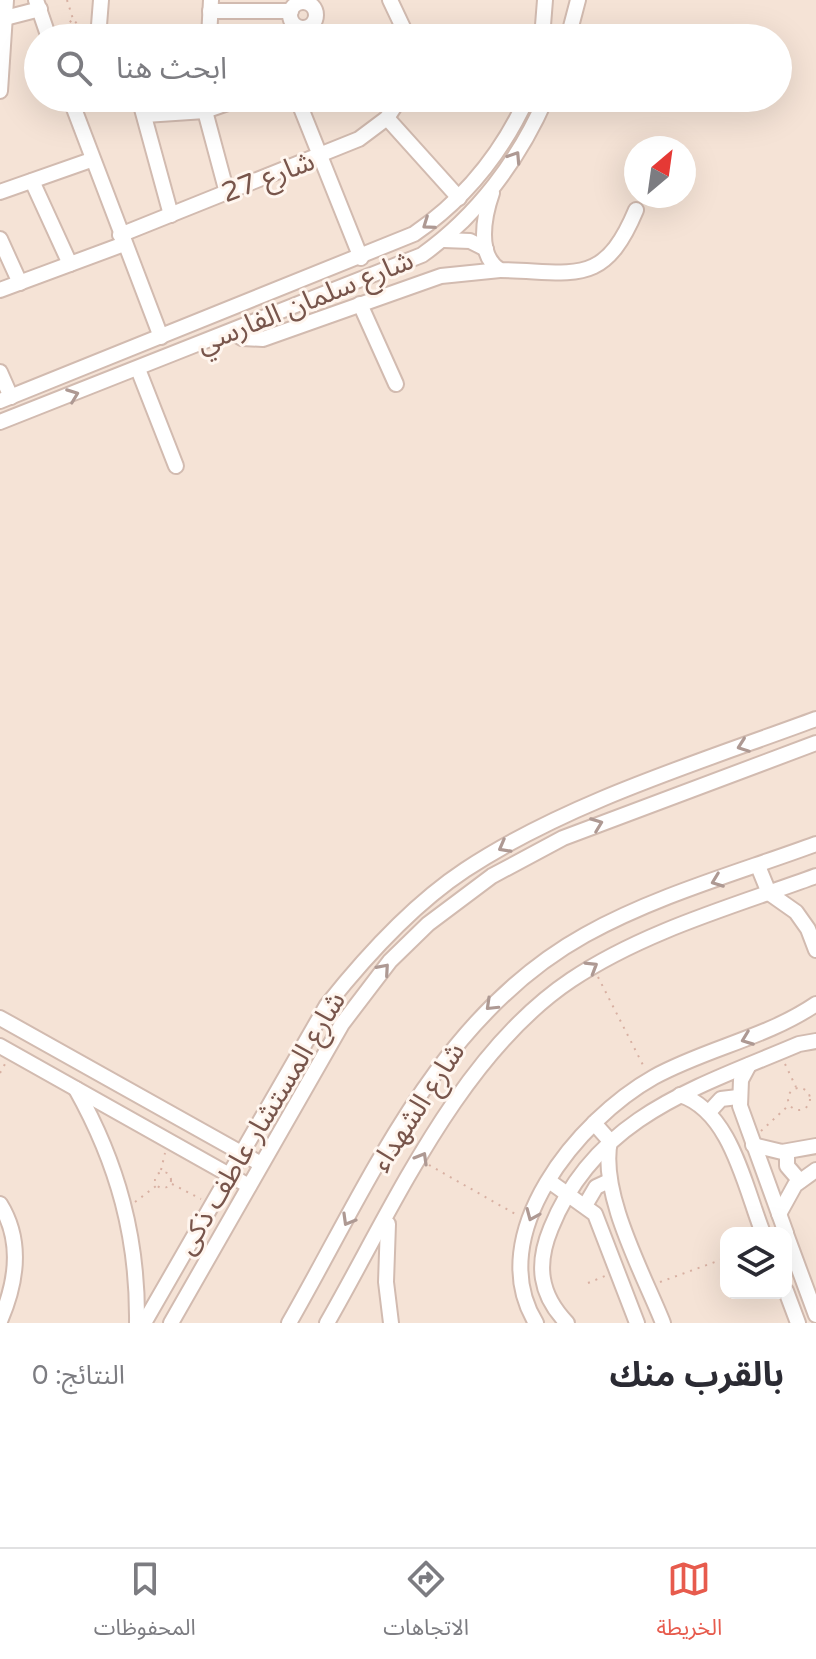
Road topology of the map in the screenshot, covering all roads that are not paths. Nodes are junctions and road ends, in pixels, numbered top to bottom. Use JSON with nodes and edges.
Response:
{"nodes":[{"id":1,"x":6,"y":0,"type":"edge"},
{"id":2,"x":101,"y":0,"type":"edge"},
{"id":3,"x":326,"y":0,"type":"edge"},
{"id":4,"x":390,"y":0,"type":"edge"},
{"id":5,"x":545,"y":0,"type":"edge"},
{"id":6,"x":578,"y":0,"type":"edge"},
{"id":7,"x":307,"y":1,"type":"edge"},
{"id":8,"x":38,"y":5,"type":"edge"},
{"id":9,"x":210,"y":5,"type":"edge"},
{"id":10,"x":291,"y":11,"type":"junction"},
{"id":11,"x":5,"y":18,"type":"junction"},
{"id":12,"x":44,"y":24,"type":"edge"},
{"id":13,"x":99,"y":24,"type":"edge"},
{"id":14,"x":297,"y":24,"type":"edge"},
{"id":15,"x":309,"y":24,"type":"edge"},
{"id":16,"x":311,"y":24,"type":"edge"},
{"id":17,"x":401,"y":24,"type":"edge"},
{"id":18,"x":543,"y":24,"type":"edge"},
{"id":19,"x":572,"y":24,"type":"edge"},
{"id":20,"x":0,"y":82,"type":"edge"},
{"id":21,"x":0,"y":91,"type":"edge"},
{"id":22,"x":75,"y":112,"type":"edge"},
{"id":23,"x":144,"y":112,"type":"edge"},
{"id":24,"x":163,"y":112,"type":"edge"},
{"id":25,"x":208,"y":112,"type":"edge"},
{"id":26,"x":302,"y":112,"type":"edge"},
{"id":27,"x":391,"y":112,"type":"edge"},
{"id":28,"x":520,"y":112,"type":"edge"},
{"id":29,"x":540,"y":112,"type":"edge"},
{"id":30,"x":145,"y":115,"type":"junction"},
{"id":31,"x":387,"y":118,"type":"junction"},
{"id":32,"x":320,"y":157,"type":"junction"},
{"id":33,"x":91,"y":160,"type":"junction"},
{"id":34,"x":32,"y":181,"type":"junction"},
{"id":35,"x":494,"y":186,"type":"junction"},
{"id":36,"x":0,"y":192,"type":"edge"},
{"id":37,"x":227,"y":193,"type":"junction"},
{"id":38,"x":459,"y":198,"type":"junction"},
{"id":39,"x":636,"y":210,"type":"dead end"},
{"id":40,"x":171,"y":215,"type":"junction"},
{"id":41,"x":0,"y":239,"type":"edge"},
{"id":42,"x":122,"y":239,"type":"junction"},
{"id":43,"x":444,"y":240,"type":"junction"},
{"id":44,"x":486,"y":249,"type":"junction"},
{"id":45,"x":361,"y":258,"type":"junction"},
{"id":46,"x":70,"y":264,"type":"junction"},
{"id":47,"x":500,"y":270,"type":"junction"},
{"id":48,"x":20,"y":283,"type":"junction"},
{"id":49,"x":0,"y":290,"type":"edge"},
{"id":50,"x":360,"y":304,"type":"junction"},
{"id":51,"x":232,"y":332,"type":"junction"},
{"id":52,"x":161,"y":337,"type":"junction"},
{"id":53,"x":138,"y":369,"type":"junction"},
{"id":54,"x":0,"y":372,"type":"edge"},
{"id":55,"x":396,"y":384,"type":"dead end"},
{"id":56,"x":6,"y":399,"type":"edge"},
{"id":57,"x":0,"y":422,"type":"edge"},
{"id":58,"x":176,"y":466,"type":"dead end"},
{"id":59,"x":816,"y":719,"type":"edge"},
{"id":60,"x":816,"y":743,"type":"edge"},
{"id":61,"x":816,"y":844,"type":"edge"},
{"id":62,"x":758,"y":866,"type":"junction"},
{"id":63,"x":816,"y":876,"type":"edge"},
{"id":64,"x":769,"y":893,"type":"junction"},
{"id":65,"x":816,"y":950,"type":"edge"},
{"id":66,"x":815,"y":1006,"type":"edge"},
{"id":67,"x":0,"y":1018,"type":"edge"},
{"id":68,"x":816,"y":1041,"type":"edge"},
{"id":69,"x":0,"y":1046,"type":"edge"},
{"id":70,"x":749,"y":1065,"type":"junction"},
{"id":71,"x":76,"y":1089,"type":"junction"},
{"id":72,"x":680,"y":1095,"type":"junction"},
{"id":73,"x":738,"y":1097,"type":"junction"},
{"id":74,"x":269,"y":1102,"type":"junction"},
{"id":75,"x":710,"y":1111,"type":"junction"},
{"id":76,"x":290,"y":1114,"type":"junction"},
{"id":77,"x":594,"y":1123,"type":"junction"},
{"id":78,"x":191,"y":1125,"type":"junction"},
{"id":79,"x":610,"y":1141,"type":"junction"},
{"id":80,"x":752,"y":1142,"type":"junction"},
{"id":81,"x":173,"y":1143,"type":"junction"},
{"id":82,"x":816,"y":1146,"type":"edge"},
{"id":83,"x":787,"y":1152,"type":"junction"},
{"id":84,"x":240,"y":1153,"type":"junction"},
{"id":85,"x":261,"y":1164,"type":"junction"},
{"id":86,"x":816,"y":1170,"type":"edge"},
{"id":87,"x":228,"y":1173,"type":"junction"},
{"id":88,"x":549,"y":1181,"type":"junction"},
{"id":89,"x":609,"y":1181,"type":"junction"},
{"id":90,"x":800,"y":1181,"type":"junction"},
{"id":91,"x":249,"y":1186,"type":"junction"},
{"id":92,"x":569,"y":1194,"type":"junction"},
{"id":93,"x":211,"y":1204,"type":"junction"},
{"id":94,"x":586,"y":1204,"type":"junction"},
{"id":95,"x":1,"y":1207,"type":"edge"},
{"id":96,"x":779,"y":1214,"type":"junction"},
{"id":97,"x":231,"y":1216,"type":"junction"},
{"id":98,"x":389,"y":1216,"type":"junction"},
{"id":99,"x":761,"y":1227,"type":"edge"},
{"id":100,"x":784,"y":1227,"type":"edge"},
{"id":101,"x":792,"y":1246,"type":"edge"},
{"id":102,"x":811,"y":1288,"type":"edge"},
{"id":103,"x":789,"y":1299,"type":"edge"},
{"id":104,"x":816,"y":1315,"type":"edge"},
{"id":105,"x":0,"y":1321,"type":"edge"},
{"id":106,"x":137,"y":1323,"type":"edge"},
{"id":107,"x":144,"y":1323,"type":"edge"},
{"id":108,"x":171,"y":1323,"type":"edge"},
{"id":109,"x":289,"y":1323,"type":"edge"},
{"id":110,"x":327,"y":1323,"type":"edge"},
{"id":111,"x":391,"y":1323,"type":"edge"},
{"id":112,"x":536,"y":1323,"type":"edge"},
{"id":113,"x":567,"y":1323,"type":"edge"},
{"id":114,"x":637,"y":1323,"type":"edge"},
{"id":115,"x":663,"y":1323,"type":"edge"},
{"id":116,"x":798,"y":1323,"type":"edge"}],
"edges":[{"from":1,"to":11,"type":"street"},
{"from":2,"to":13,"type":"street"},
{"from":3,"to":16,"type":"street"},
{"from":4,"to":17,"type":"street"},
{"from":5,"to":18,"type":"street"},
{"from":6,"to":19,"type":"street"},
{"from":7,"to":10,"type":"street"},
{"from":7,"to":15,"type":"street"},
{"from":8,"to":11,"type":"street"},
{"from":8,"to":12,"type":"street"},
{"from":9,"to":10,"type":"street"},
{"from":10,"to":14,"type":"street"},
{"from":11,"to":20,"type":"street"},
{"from":20,"to":21,"type":"street"},
{"from":22,"to":33,"type":"street"},
{"from":23,"to":30,"type":"street"},
{"from":24,"to":30,"type":"street"},
{"from":25,"to":37,"type":"street"},
{"from":26,"to":32,"type":"street"},
{"from":27,"to":31,"type":"street","name":"شارع 27"},
{"from":28,"to":38,"type":"street","name":"شارع سلمان الفارسي"},
{"from":35,"to":29,"type":"street","name":"شارع سلمان الفارسي","one_way":true},
{"from":30,"to":40,"type":"street"},
{"from":31,"to":32,"type":"street","name":"شارع 27"},
{"from":31,"to":38,"type":"street"},
{"from":32,"to":37,"type":"street","name":"شارع 27"},
{"from":32,"to":45,"type":"street"},
{"from":33,"to":34,"type":"street"},
{"from":33,"to":42,"type":"street"},
{"from":34,"to":36,"type":"street"},
{"from":34,"to":46,"type":"street"},
{"from":35,"to":43,"type":"street","name":"شارع سلمان الفارسي"},
{"from":35,"to":44,"type":"street"},
{"from":37,"to":40,"type":"street","name":"شارع 27"},
{"from":38,"to":45,"type":"street","name":"شارع سلمان الفارسي","one_way":true},
{"from":39,"to":47,"type":"street"},
{"from":40,"to":42,"type":"street","name":"شارع 27"},
{"from":41,"to":48,"type":"street"},
{"from":42,"to":46,"type":"street","name":"شارع 27"},
{"from":42,"to":52,"type":"street"},
{"from":43,"to":44,"type":"street"},
{"from":43,"to":51,"type":"street","name":"شارع سلمان الفارسي"},
{"from":44,"to":47,"type":"street"},
{"from":45,"to":52,"type":"street","name":"شارع سلمان الفارسي"},
{"from":46,"to":48,"type":"street","name":"شارع 27"},
{"from":47,"to":50,"type":"street"},
{"from":48,"to":49,"type":"street","name":"شارع 27"},
{"from":50,"to":51,"type":"street"},
{"from":50,"to":55,"type":"street"},
{"from":51,"to":53,"type":"street","name":"شارع سلمان الفارسي"},
{"from":52,"to":56,"type":"street","name":"شارع سلمان الفارسي"},
{"from":57,"to":53,"type":"street","name":"شارع سلمان الفارسي","one_way":true},
{"from":53,"to":58,"type":"street"},
{"from":54,"to":56,"type":"street"},
{"from":59,"to":74,"type":"street","name":"شارع المستشار عاطف ذكى","one_way":true},
{"from":76,"to":60,"type":"street","name":"شارع المستشار عاطف ذكى","one_way":true},
{"from":61,"to":62,"type":"street","name":"شارع الشهداء"},
{"from":62,"to":64,"type":"street"},
{"from":62,"to":109,"type":"street","name":"شارع الشهداء","one_way":true},
{"from":63,"to":64,"type":"street","name":"شارع الشهداء"},
{"from":64,"to":65,"type":"street"},
{"from":98,"to":64,"type":"street","name":"شارع الشهداء","one_way":true},
{"from":66,"to":77,"type":"street","one_way":true},
{"from":67,"to":78,"type":"street"},
{"from":68,"to":70,"type":"street"},
{"from":69,"to":71,"type":"street"},
{"from":70,"to":72,"type":"street"},
{"from":70,"to":73,"type":"street"},
{"from":71,"to":81,"type":"street"},
{"from":71,"to":106,"type":"street"},
{"from":72,"to":75,"type":"street"},
{"from":72,"to":79,"type":"street"},
{"from":73,"to":75,"type":"street"},
{"from":73,"to":80,"type":"street"},
{"from":74,"to":76,"type":"street"},
{"from":74,"to":84,"type":"street","name":"شارع المستشار عاطف ذكى"},
{"from":75,"to":99,"type":"street"},
{"from":76,"to":85,"type":"street","name":"شارع المستشار عاطف ذكى"},
{"from":77,"to":79,"type":"street"},
{"from":77,"to":88,"type":"street"},
{"from":78,"to":81,"type":"street"},
{"from":78,"to":84,"type":"street"},
{"from":79,"to":89,"type":"street"},
{"from":79,"to":92,"type":"street"},
{"from":80,"to":83,"type":"street"},
{"from":80,"to":96,"type":"street"},
{"from":81,"to":87,"type":"street"},
{"from":82,"to":83,"type":"street"},
{"from":83,"to":90,"type":"street"},
{"from":84,"to":85,"type":"street"},
{"from":84,"to":87,"type":"street","name":"شارع المستشار عاطف ذكى"},
{"from":85,"to":91,"type":"street","name":"شارع المستشار عاطف ذكى"},
{"from":86,"to":90,"type":"street"},
{"from":87,"to":91,"type":"street"},
{"from":87,"to":93,"type":"street","name":"شارع المستشار عاطف ذكى"},
{"from":88,"to":92,"type":"street"},
{"from":88,"to":112,"type":"street","one_way":true},
{"from":89,"to":94,"type":"street"},
{"from":89,"to":115,"type":"street"},
{"from":90,"to":96,"type":"street"},
{"from":91,"to":97,"type":"street","name":"شارع المستشار عاطف ذكى"},
{"from":92,"to":94,"type":"street"},
{"from":92,"to":113,"type":"street"},
{"from":93,"to":97,"type":"street"},
{"from":93,"to":107,"type":"street","name":"شارع المستشار عاطف ذكى"},
{"from":94,"to":114,"type":"street"},
{"from":95,"to":105,"type":"street"},
{"from":96,"to":100,"type":"street"},
{"from":97,"to":108,"type":"street","name":"شارع المستشار عاطف ذكى"},
{"from":98,"to":110,"type":"street","name":"شارع الشهداء"},
{"from":98,"to":111,"type":"street"},
{"from":101,"to":102,"type":"street"},
{"from":102,"to":104,"type":"street"},
{"from":103,"to":116,"type":"street"}]}
